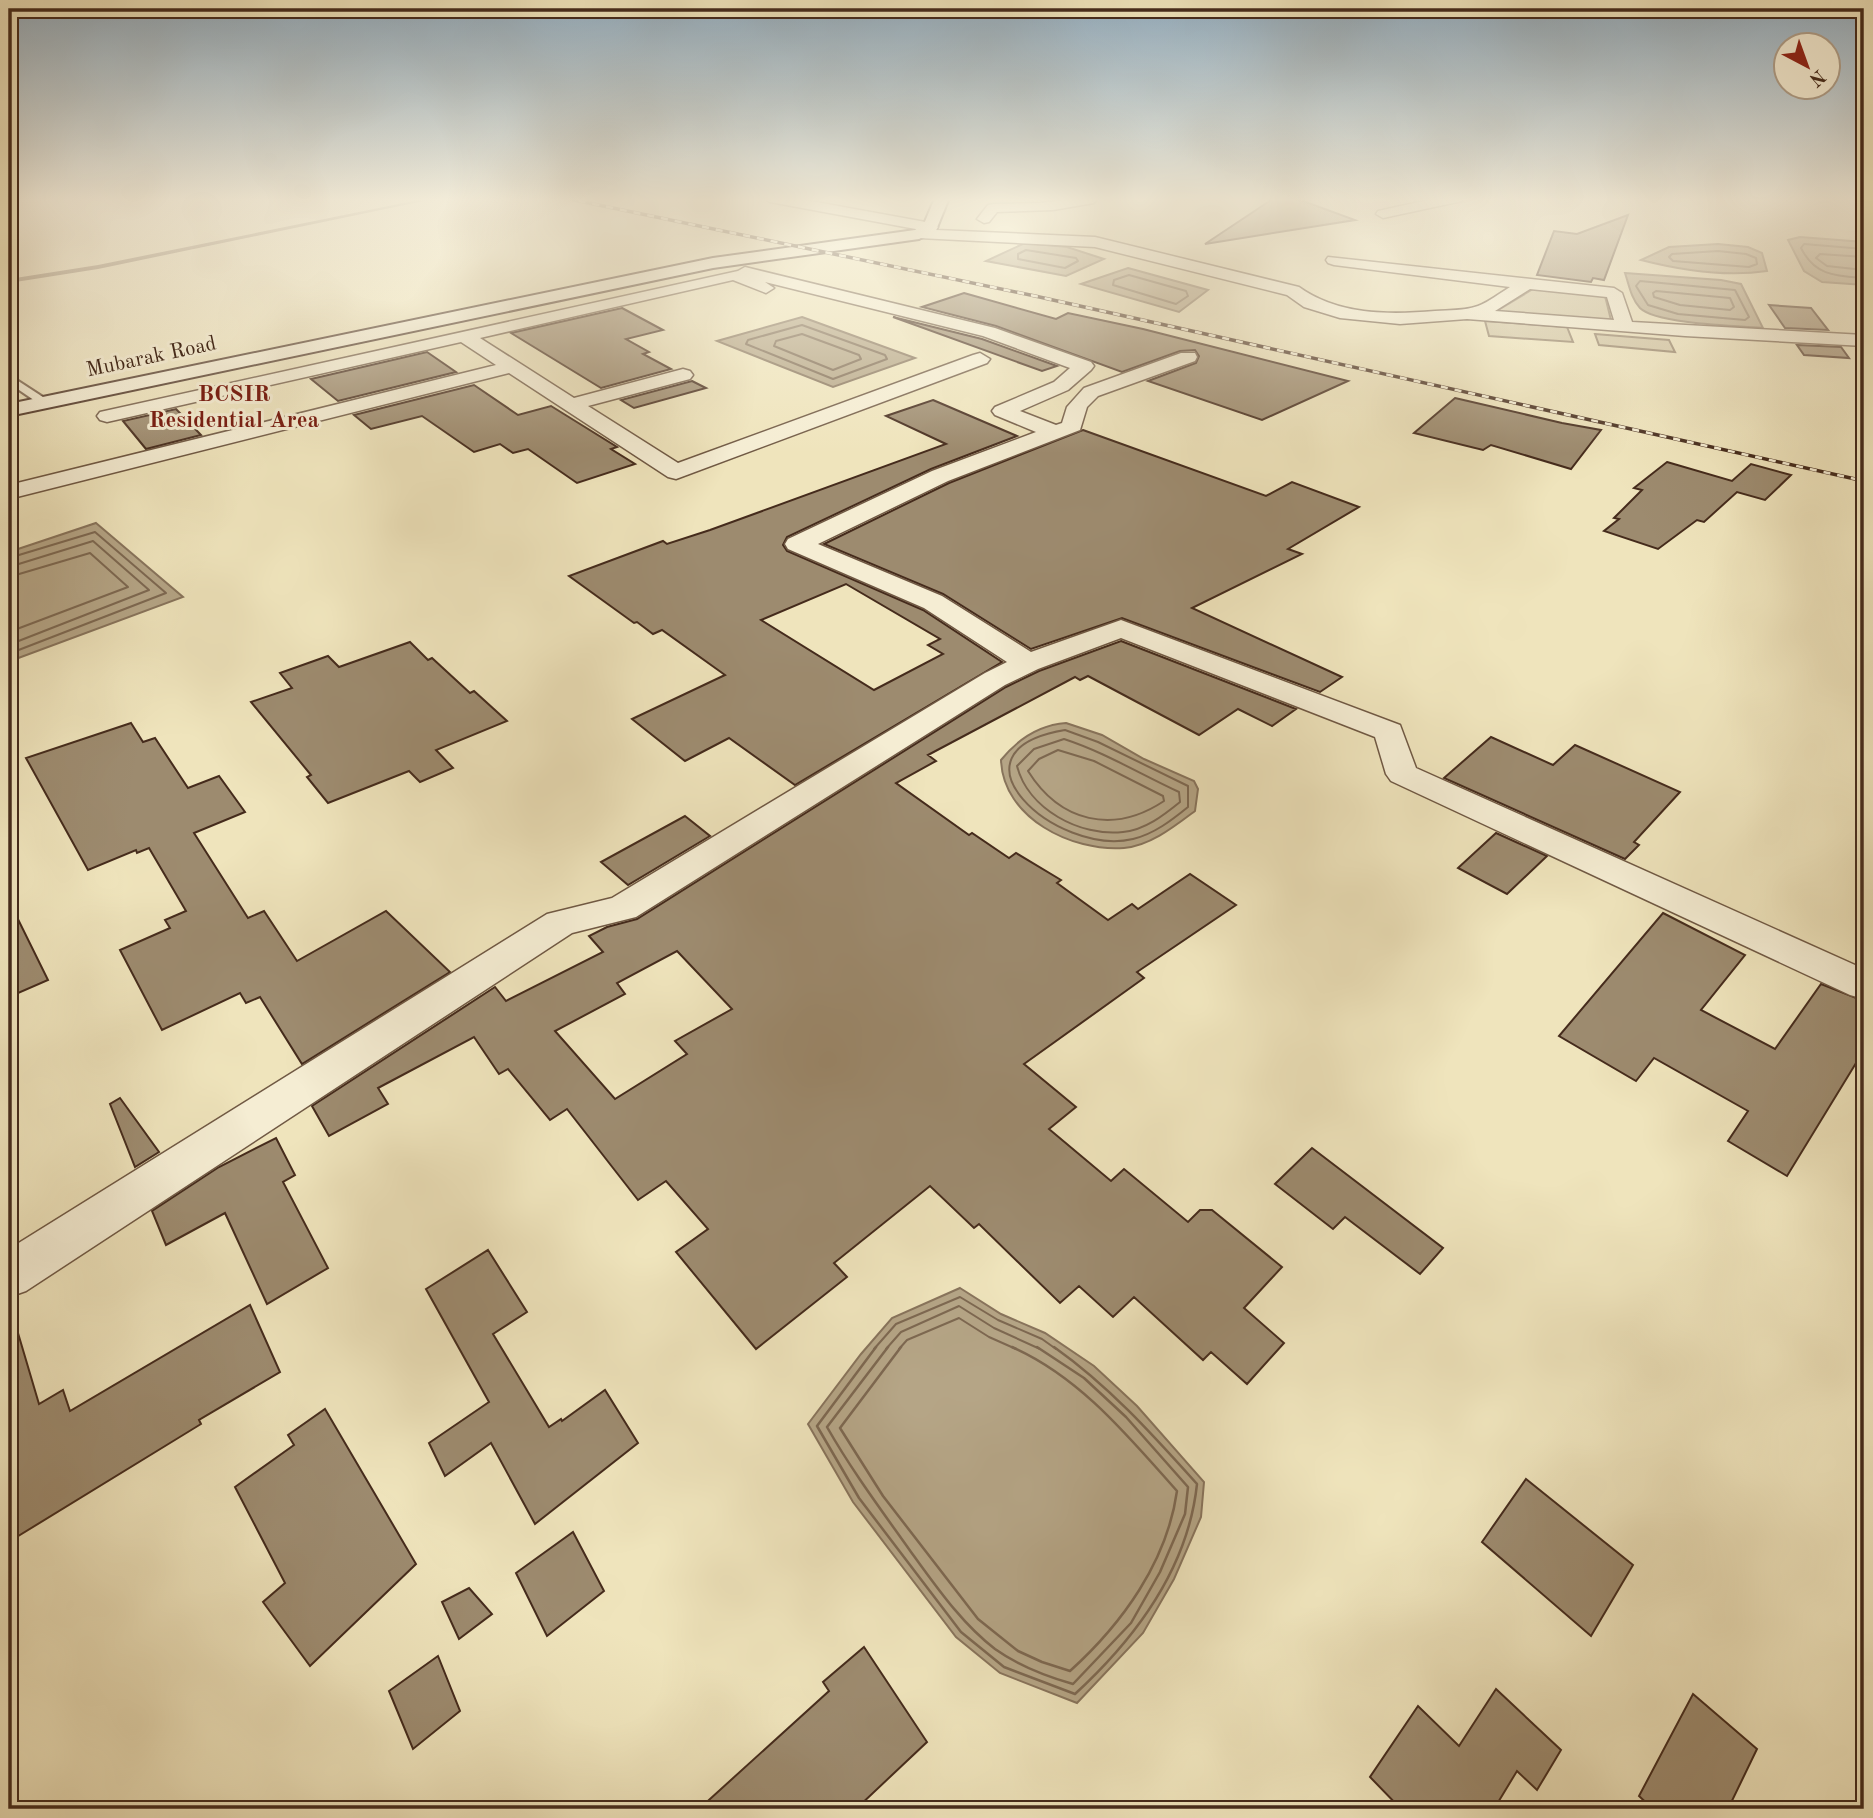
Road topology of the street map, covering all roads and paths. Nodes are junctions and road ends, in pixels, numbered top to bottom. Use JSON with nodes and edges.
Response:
{"nodes":[{"id":1,"x":618,"y":283,"type":"edge"},
{"id":2,"x":699,"y":283,"type":"edge"},
{"id":3,"x":753,"y":283,"type":"edge"},
{"id":4,"x":785,"y":283,"type":"edge"},
{"id":5,"x":1260,"y":283,"type":"edge"},
{"id":6,"x":1518,"y":283,"type":"edge"},
{"id":7,"x":1614,"y":283,"type":"edge"},
{"id":8,"x":1527,"y":284,"type":"junction"},
{"id":9,"x":766,"y":288,"type":"dead end"},
{"id":10,"x":1614,"y":293,"type":"junction"},
{"id":11,"x":1467,"y":314,"type":"junction"},
{"id":12,"x":1625,"y":326,"type":"junction"},
{"id":13,"x":463,"y":335,"type":"junction"},
{"id":14,"x":1864,"y":341,"type":"edge"},
{"id":15,"x":1188,"y":357,"type":"dead end"},
{"id":16,"x":980,"y":359,"type":"dead end"},
{"id":17,"x":510,"y":367,"type":"junction"},
{"id":18,"x":683,"y":375,"type":"dead end"},
{"id":19,"x":9,"y":378,"type":"edge"},
{"id":20,"x":86,"y":394,"type":"junction"},
{"id":21,"x":45,"y":402,"type":"junction"},
{"id":22,"x":570,"y":405,"type":"junction"},
{"id":23,"x":9,"y":410,"type":"edge"},
{"id":24,"x":107,"y":416,"type":"junction"},
{"id":25,"x":1054,"y":432,"type":"junction"},
{"id":26,"x":136,"y":460,"type":"junction"},
{"id":27,"x":9,"y":492,"type":"edge"},
{"id":28,"x":1027,"y":663,"type":"junction"},
{"id":29,"x":1864,"y":985,"type":"edge"},
{"id":30,"x":9,"y":1275,"type":"edge"}],
"edges":[{"from":1,"to":20,"type":"street","name":"Mubarak Road"},
{"from":2,"to":13,"type":"street"},
{"from":3,"to":9,"type":"street"},
{"from":4,"to":25,"type":"street"},
{"from":5,"to":11,"type":"street"},
{"from":6,"to":8,"type":"street"},
{"from":7,"to":10,"type":"street"},
{"from":8,"to":10,"type":"street"},
{"from":8,"to":11,"type":"street"},
{"from":10,"to":12,"type":"street"},
{"from":11,"to":12,"type":"street"},
{"from":12,"to":14,"type":"street"},
{"from":13,"to":17,"type":"street"},
{"from":13,"to":24,"type":"street"},
{"from":15,"to":25,"type":"street"},
{"from":16,"to":22,"type":"street"},
{"from":17,"to":22,"type":"street"},
{"from":17,"to":26,"type":"street"},
{"from":18,"to":22,"type":"street"},
{"from":19,"to":21,"type":"lane"},
{"from":20,"to":21,"type":"street","name":"Mubarak Road"},
{"from":20,"to":24,"type":"street"},
{"from":21,"to":23,"type":"street","name":"Mubarak Road"},
{"from":24,"to":26,"type":"street"},
{"from":25,"to":28,"type":"street"},
{"from":26,"to":27,"type":"street"},
{"from":28,"to":29,"type":"street"},
{"from":28,"to":30,"type":"street"}]}
